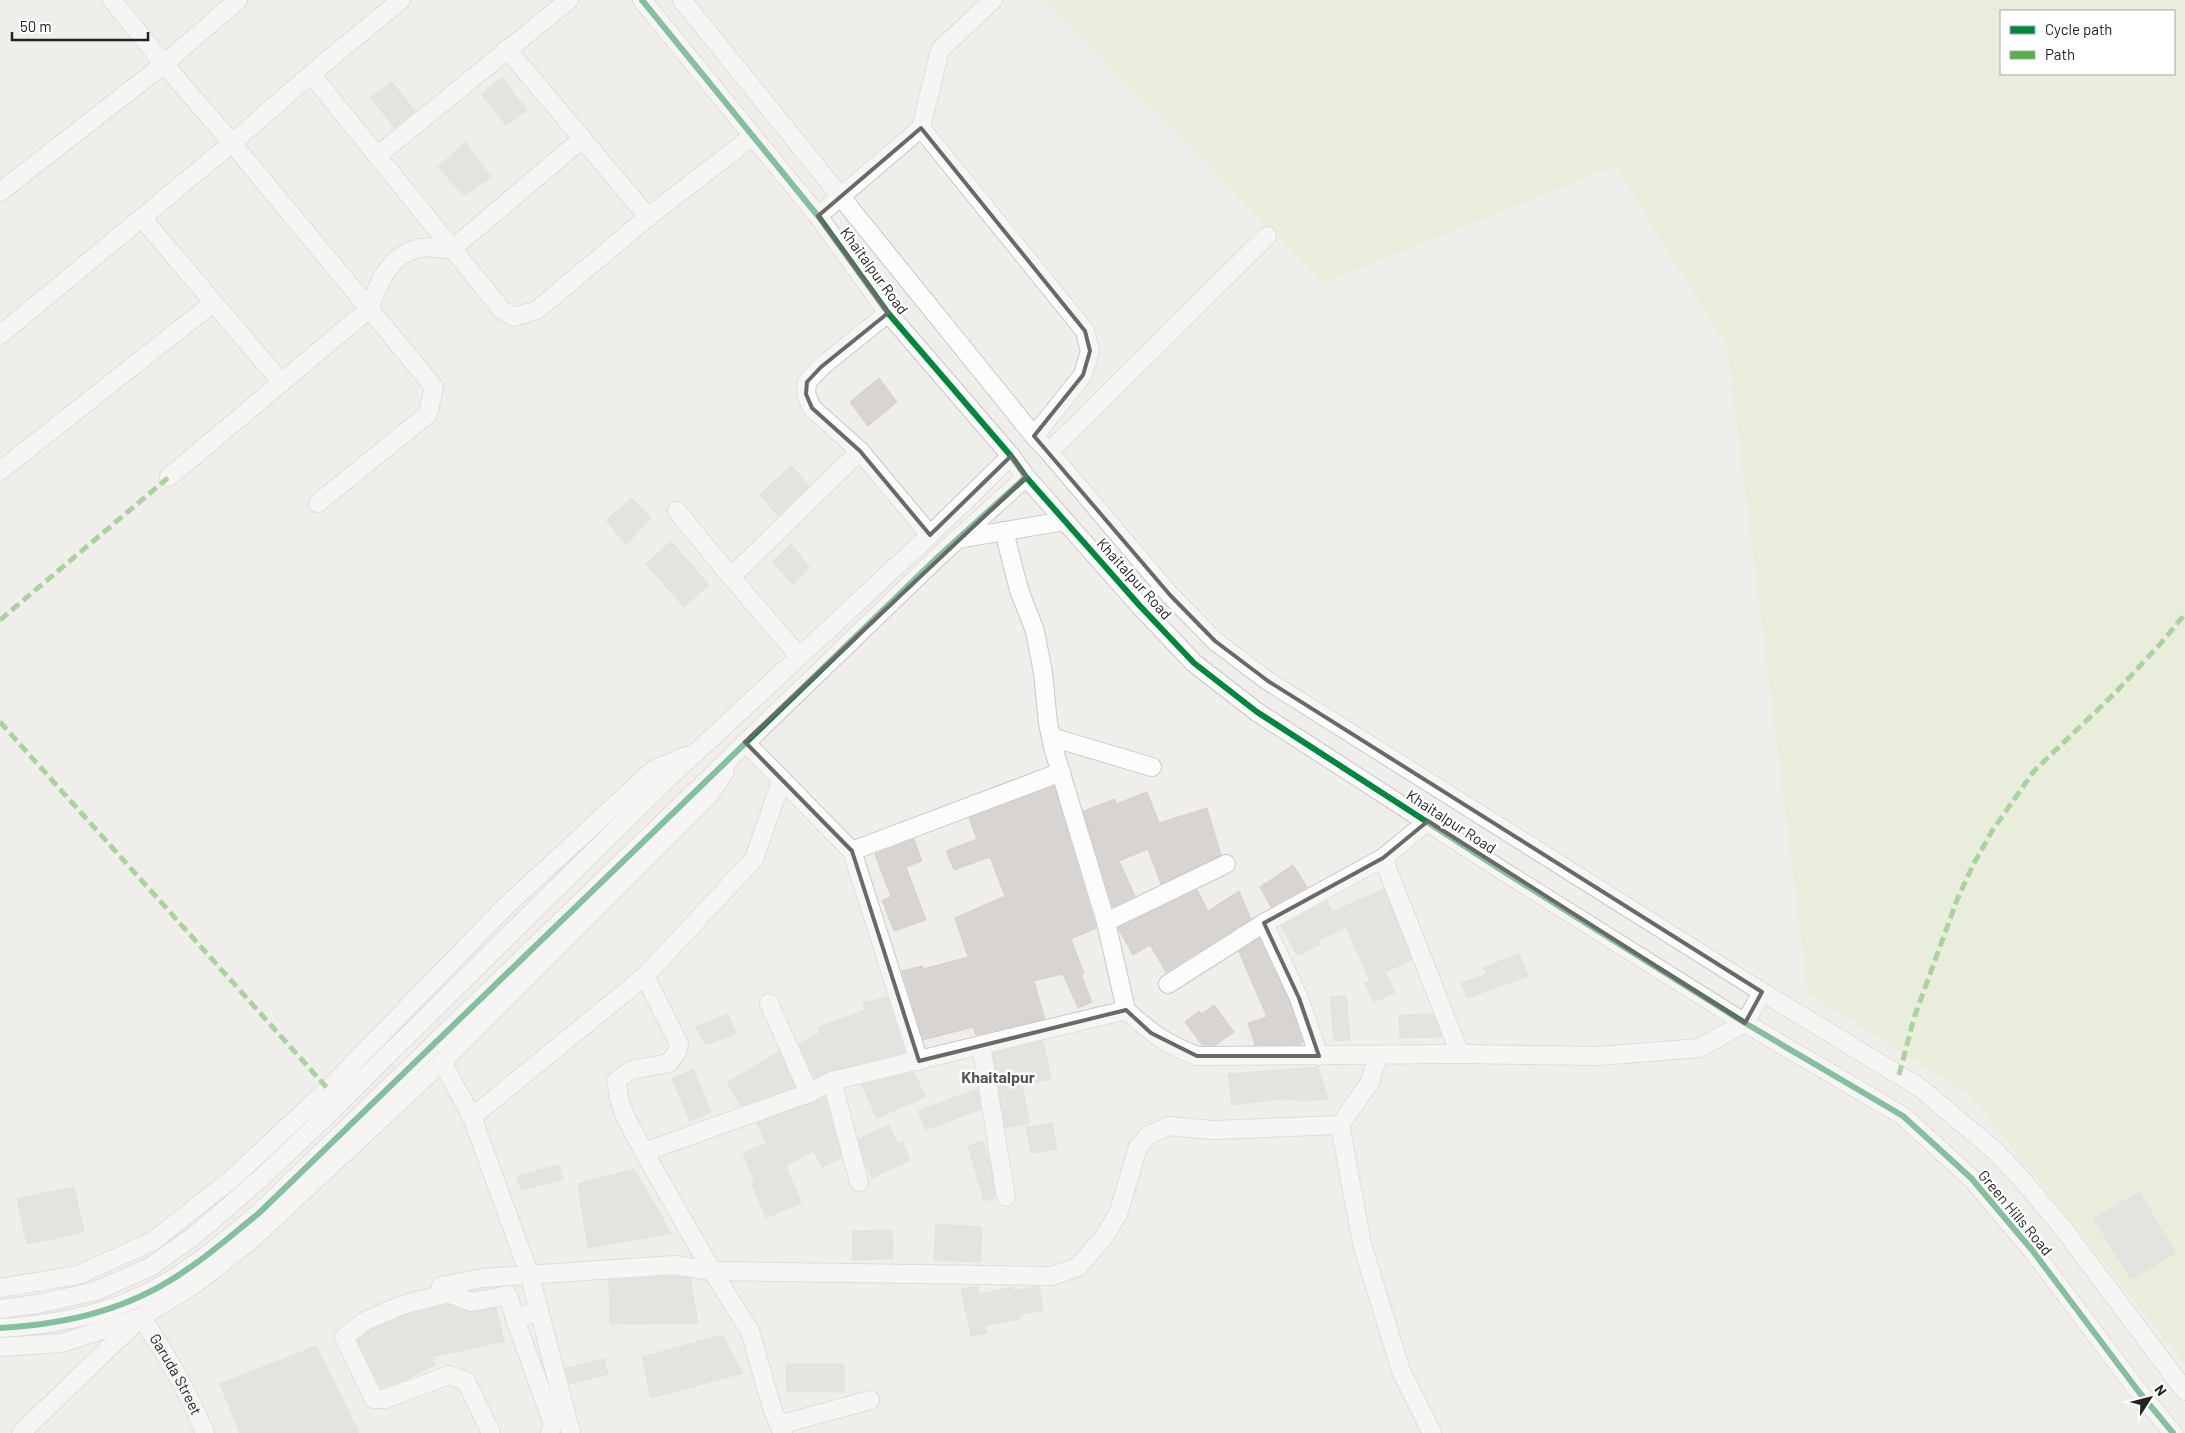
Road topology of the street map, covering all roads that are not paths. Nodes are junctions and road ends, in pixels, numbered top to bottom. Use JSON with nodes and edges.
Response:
{"nodes":[{"id":1,"x":112,"y":0,"type":"edge"},
{"id":2,"x":238,"y":0,"type":"edge"},
{"id":3,"x":401,"y":0,"type":"edge"},
{"id":4,"x":569,"y":0,"type":"edge"},
{"id":5,"x":642,"y":0,"type":"edge"},
{"id":6,"x":683,"y":0,"type":"edge"},
{"id":7,"x":993,"y":0,"type":"edge"},
{"id":8,"x":508,"y":49,"type":"junction"},
{"id":9,"x":164,"y":64,"type":"junction"},
{"id":10,"x":312,"y":74,"type":"junction"},
{"id":11,"x":921,"y":128,"type":"junction"},
{"id":12,"x":753,"y":136,"type":"junction"},
{"id":13,"x":582,"y":139,"type":"junction"},
{"id":14,"x":232,"y":143,"type":"junction"},
{"id":15,"x":378,"y":155,"type":"junction"},
{"id":16,"x":0,"y":192,"type":"edge"},
{"id":17,"x":840,"y":197,"type":"junction"},
{"id":18,"x":818,"y":216,"type":"junction"},
{"id":19,"x":648,"y":217,"type":"junction"},
{"id":20,"x":142,"y":218,"type":"junction"},
{"id":21,"x":1267,"y":236,"type":"dead end"},
{"id":22,"x":452,"y":249,"type":"junction"},
{"id":23,"x":213,"y":303,"type":"junction"},
{"id":24,"x":369,"y":309,"type":"junction"},
{"id":25,"x":888,"y":313,"type":"junction"},
{"id":26,"x":0,"y":335,"type":"edge"},
{"id":27,"x":281,"y":382,"type":"junction"},
{"id":28,"x":1034,"y":436,"type":"junction"},
{"id":29,"x":860,"y":451,"type":"junction"},
{"id":30,"x":1050,"y":452,"type":"junction"},
{"id":31,"x":1011,"y":456,"type":"junction"},
{"id":32,"x":0,"y":471,"type":"edge"},
{"id":33,"x":1026,"y":476,"type":"junction"},
{"id":34,"x":169,"y":477,"type":"dead end"},
{"id":35,"x":318,"y":503,"type":"dead end"},
{"id":36,"x":678,"y":510,"type":"dead end"},
{"id":37,"x":1065,"y":521,"type":"junction"},
{"id":38,"x":1004,"y":531,"type":"junction"},
{"id":39,"x":930,"y":535,"type":"junction"},
{"id":40,"x":957,"y":539,"type":"junction"},
{"id":41,"x":731,"y":577,"type":"junction"},
{"id":42,"x":799,"y":656,"type":"junction"},
{"id":43,"x":1051,"y":737,"type":"junction"},
{"id":44,"x":745,"y":742,"type":"junction"},
{"id":45,"x":698,"y":750,"type":"junction"},
{"id":46,"x":1152,"y":767,"type":"dead end"},
{"id":47,"x":1061,"y":772,"type":"junction"},
{"id":48,"x":782,"y":779,"type":"junction"},
{"id":49,"x":1428,"y":821,"type":"junction"},
{"id":50,"x":852,"y":850,"type":"junction"},
{"id":51,"x":1383,"y":858,"type":"junction"},
{"id":52,"x":1226,"y":864,"type":"dead end"},
{"id":53,"x":1106,"y":922,"type":"junction"},
{"id":54,"x":1264,"y":923,"type":"junction"},
{"id":55,"x":645,"y":976,"type":"junction"},
{"id":56,"x":1168,"y":984,"type":"dead end"},
{"id":57,"x":1762,"y":992,"type":"junction"},
{"id":58,"x":769,"y":1003,"type":"dead end"},
{"id":59,"x":1126,"y":1010,"type":"junction"},
{"id":60,"x":1745,"y":1023,"type":"junction"},
{"id":61,"x":981,"y":1045,"type":"junction"},
{"id":62,"x":1460,"y":1054,"type":"junction"},
{"id":63,"x":1319,"y":1056,"type":"junction"},
{"id":64,"x":1378,"y":1056,"type":"junction"},
{"id":65,"x":919,"y":1061,"type":"junction"},
{"id":66,"x":442,"y":1062,"type":"junction"},
{"id":67,"x":832,"y":1081,"type":"junction"},
{"id":68,"x":808,"y":1093,"type":"junction"},
{"id":69,"x":472,"y":1117,"type":"junction"},
{"id":70,"x":1340,"y":1125,"type":"junction"},
{"id":71,"x":644,"y":1152,"type":"junction"},
{"id":72,"x":859,"y":1182,"type":"dead end"},
{"id":73,"x":1006,"y":1197,"type":"dead end"},
{"id":74,"x":712,"y":1271,"type":"junction"},
{"id":75,"x":530,"y":1276,"type":"junction"},
{"id":76,"x":441,"y":1286,"type":"dead end"},
{"id":77,"x":0,"y":1288,"type":"edge"},
{"id":78,"x":0,"y":1309,"type":"edge"},
{"id":79,"x":539,"y":1310,"type":"junction"},
{"id":80,"x":141,"y":1317,"type":"junction"},
{"id":81,"x":515,"y":1319,"type":"junction"},
{"id":82,"x":0,"y":1328,"type":"edge"},
{"id":83,"x":0,"y":1347,"type":"edge"},
{"id":84,"x":2185,"y":1391,"type":"edge"},
{"id":85,"x":870,"y":1400,"type":"dead end"},
{"id":86,"x":781,"y":1429,"type":"edge"},
{"id":87,"x":21,"y":1433,"type":"edge"},
{"id":88,"x":205,"y":1433,"type":"edge"},
{"id":89,"x":491,"y":1433,"type":"edge"},
{"id":90,"x":550,"y":1433,"type":"edge"},
{"id":91,"x":570,"y":1433,"type":"edge"},
{"id":92,"x":1432,"y":1433,"type":"edge"},
{"id":93,"x":2173,"y":1433,"type":"edge"}],
"edges":[{"from":1,"to":9,"type":"street"},
{"from":2,"to":9,"type":"street"},
{"from":3,"to":10,"type":"street"},
{"from":4,"to":8,"type":"street"},
{"from":5,"to":12,"type":"street","name":"Khaitalpur Road"},
{"from":6,"to":17,"type":"street","name":"Khaitalpur Road"},
{"from":7,"to":11,"type":"street"},
{"from":8,"to":13,"type":"street"},
{"from":8,"to":15,"type":"street"},
{"from":9,"to":14,"type":"street"},
{"from":9,"to":16,"type":"street"},
{"from":10,"to":14,"type":"street"},
{"from":10,"to":15,"type":"street"},
{"from":11,"to":17,"type":"street"},
{"from":11,"to":28,"type":"street"},
{"from":12,"to":18,"type":"street","name":"Khaitalpur Road"},
{"from":12,"to":19,"type":"street"},
{"from":13,"to":19,"type":"street"},
{"from":13,"to":22,"type":"street"},
{"from":14,"to":20,"type":"street"},
{"from":14,"to":24,"type":"street"},
{"from":15,"to":22,"type":"street"},
{"from":17,"to":18,"type":"street"},
{"from":17,"to":28,"type":"street","name":"Khaitalpur Road"},
{"from":18,"to":25,"type":"street","name":"Khaitalpur Road"},
{"from":19,"to":22,"type":"street"},
{"from":20,"to":23,"type":"street"},
{"from":20,"to":26,"type":"street"},
{"from":21,"to":30,"type":"street"},
{"from":22,"to":24,"type":"street"},
{"from":23,"to":27,"type":"street"},
{"from":23,"to":32,"type":"street"},
{"from":24,"to":27,"type":"street"},
{"from":24,"to":35,"type":"street"},
{"from":25,"to":29,"type":"street"},
{"from":25,"to":31,"type":"street","name":"Khaitalpur Road"},
{"from":27,"to":34,"type":"street"},
{"from":28,"to":30,"type":"street","name":"Khaitalpur Road"},
{"from":29,"to":39,"type":"street"},
{"from":29,"to":41,"type":"street"},
{"from":30,"to":57,"type":"street","name":"Khaitalpur Road"},
{"from":31,"to":33,"type":"street","name":"Khaitalpur Road"},
{"from":31,"to":39,"type":"street"},
{"from":33,"to":37,"type":"street","name":"Khaitalpur Road"},
{"from":33,"to":40,"type":"street"},
{"from":36,"to":41,"type":"street"},
{"from":37,"to":38,"type":"street"},
{"from":37,"to":49,"type":"street","name":"Khaitalpur Road"},
{"from":38,"to":40,"type":"street"},
{"from":38,"to":43,"type":"street"},
{"from":39,"to":42,"type":"street"},
{"from":40,"to":44,"type":"street"},
{"from":41,"to":42,"type":"street"},
{"from":42,"to":45,"type":"street"},
{"from":43,"to":46,"type":"street"},
{"from":43,"to":47,"type":"street"},
{"from":44,"to":48,"type":"street"},
{"from":44,"to":66,"type":"street"},
{"from":44,"to":82,"type":"street"},
{"from":45,"to":77,"type":"street"},
{"from":45,"to":78,"type":"street"},
{"from":47,"to":50,"type":"street"},
{"from":47,"to":53,"type":"street"},
{"from":48,"to":50,"type":"street"},
{"from":48,"to":55,"type":"street"},
{"from":49,"to":51,"type":"street"},
{"from":49,"to":60,"type":"street","name":"Khaitalpur Road"},
{"from":50,"to":65,"type":"street"},
{"from":51,"to":54,"type":"street"},
{"from":51,"to":62,"type":"street"},
{"from":52,"to":53,"type":"street"},
{"from":53,"to":59,"type":"street"},
{"from":54,"to":56,"type":"street"},
{"from":54,"to":63,"type":"street"},
{"from":55,"to":69,"type":"street"},
{"from":55,"to":71,"type":"street"},
{"from":57,"to":60,"type":"street"},
{"from":57,"to":84,"type":"street","name":"Green Hills Road"},
{"from":58,"to":68,"type":"street"},
{"from":59,"to":61,"type":"street"},
{"from":59,"to":63,"type":"street"},
{"from":60,"to":62,"type":"street"},
{"from":60,"to":93,"type":"street","name":"Green Hills Road"},
{"from":61,"to":65,"type":"street"},
{"from":61,"to":73,"type":"street"},
{"from":62,"to":64,"type":"street"},
{"from":63,"to":64,"type":"street"},
{"from":64,"to":70,"type":"street"},
{"from":65,"to":67,"type":"street"},
{"from":66,"to":69,"type":"street"},
{"from":66,"to":80,"type":"street"},
{"from":67,"to":68,"type":"street"},
{"from":67,"to":72,"type":"street"},
{"from":68,"to":71,"type":"street"},
{"from":69,"to":75,"type":"street"},
{"from":70,"to":74,"type":"street"},
{"from":70,"to":92,"type":"street"},
{"from":71,"to":74,"type":"street"},
{"from":74,"to":75,"type":"street"},
{"from":74,"to":86,"type":"street"},
{"from":75,"to":76,"type":"street"},
{"from":75,"to":79,"type":"street"},
{"from":79,"to":81,"type":"street"},
{"from":79,"to":91,"type":"street"},
{"from":80,"to":83,"type":"street"},
{"from":80,"to":87,"type":"street"},
{"from":80,"to":88,"type":"street","name":"Garuda Street"},
{"from":81,"to":89,"type":"street"},
{"from":81,"to":90,"type":"street"},
{"from":85,"to":86,"type":"street"}]}
